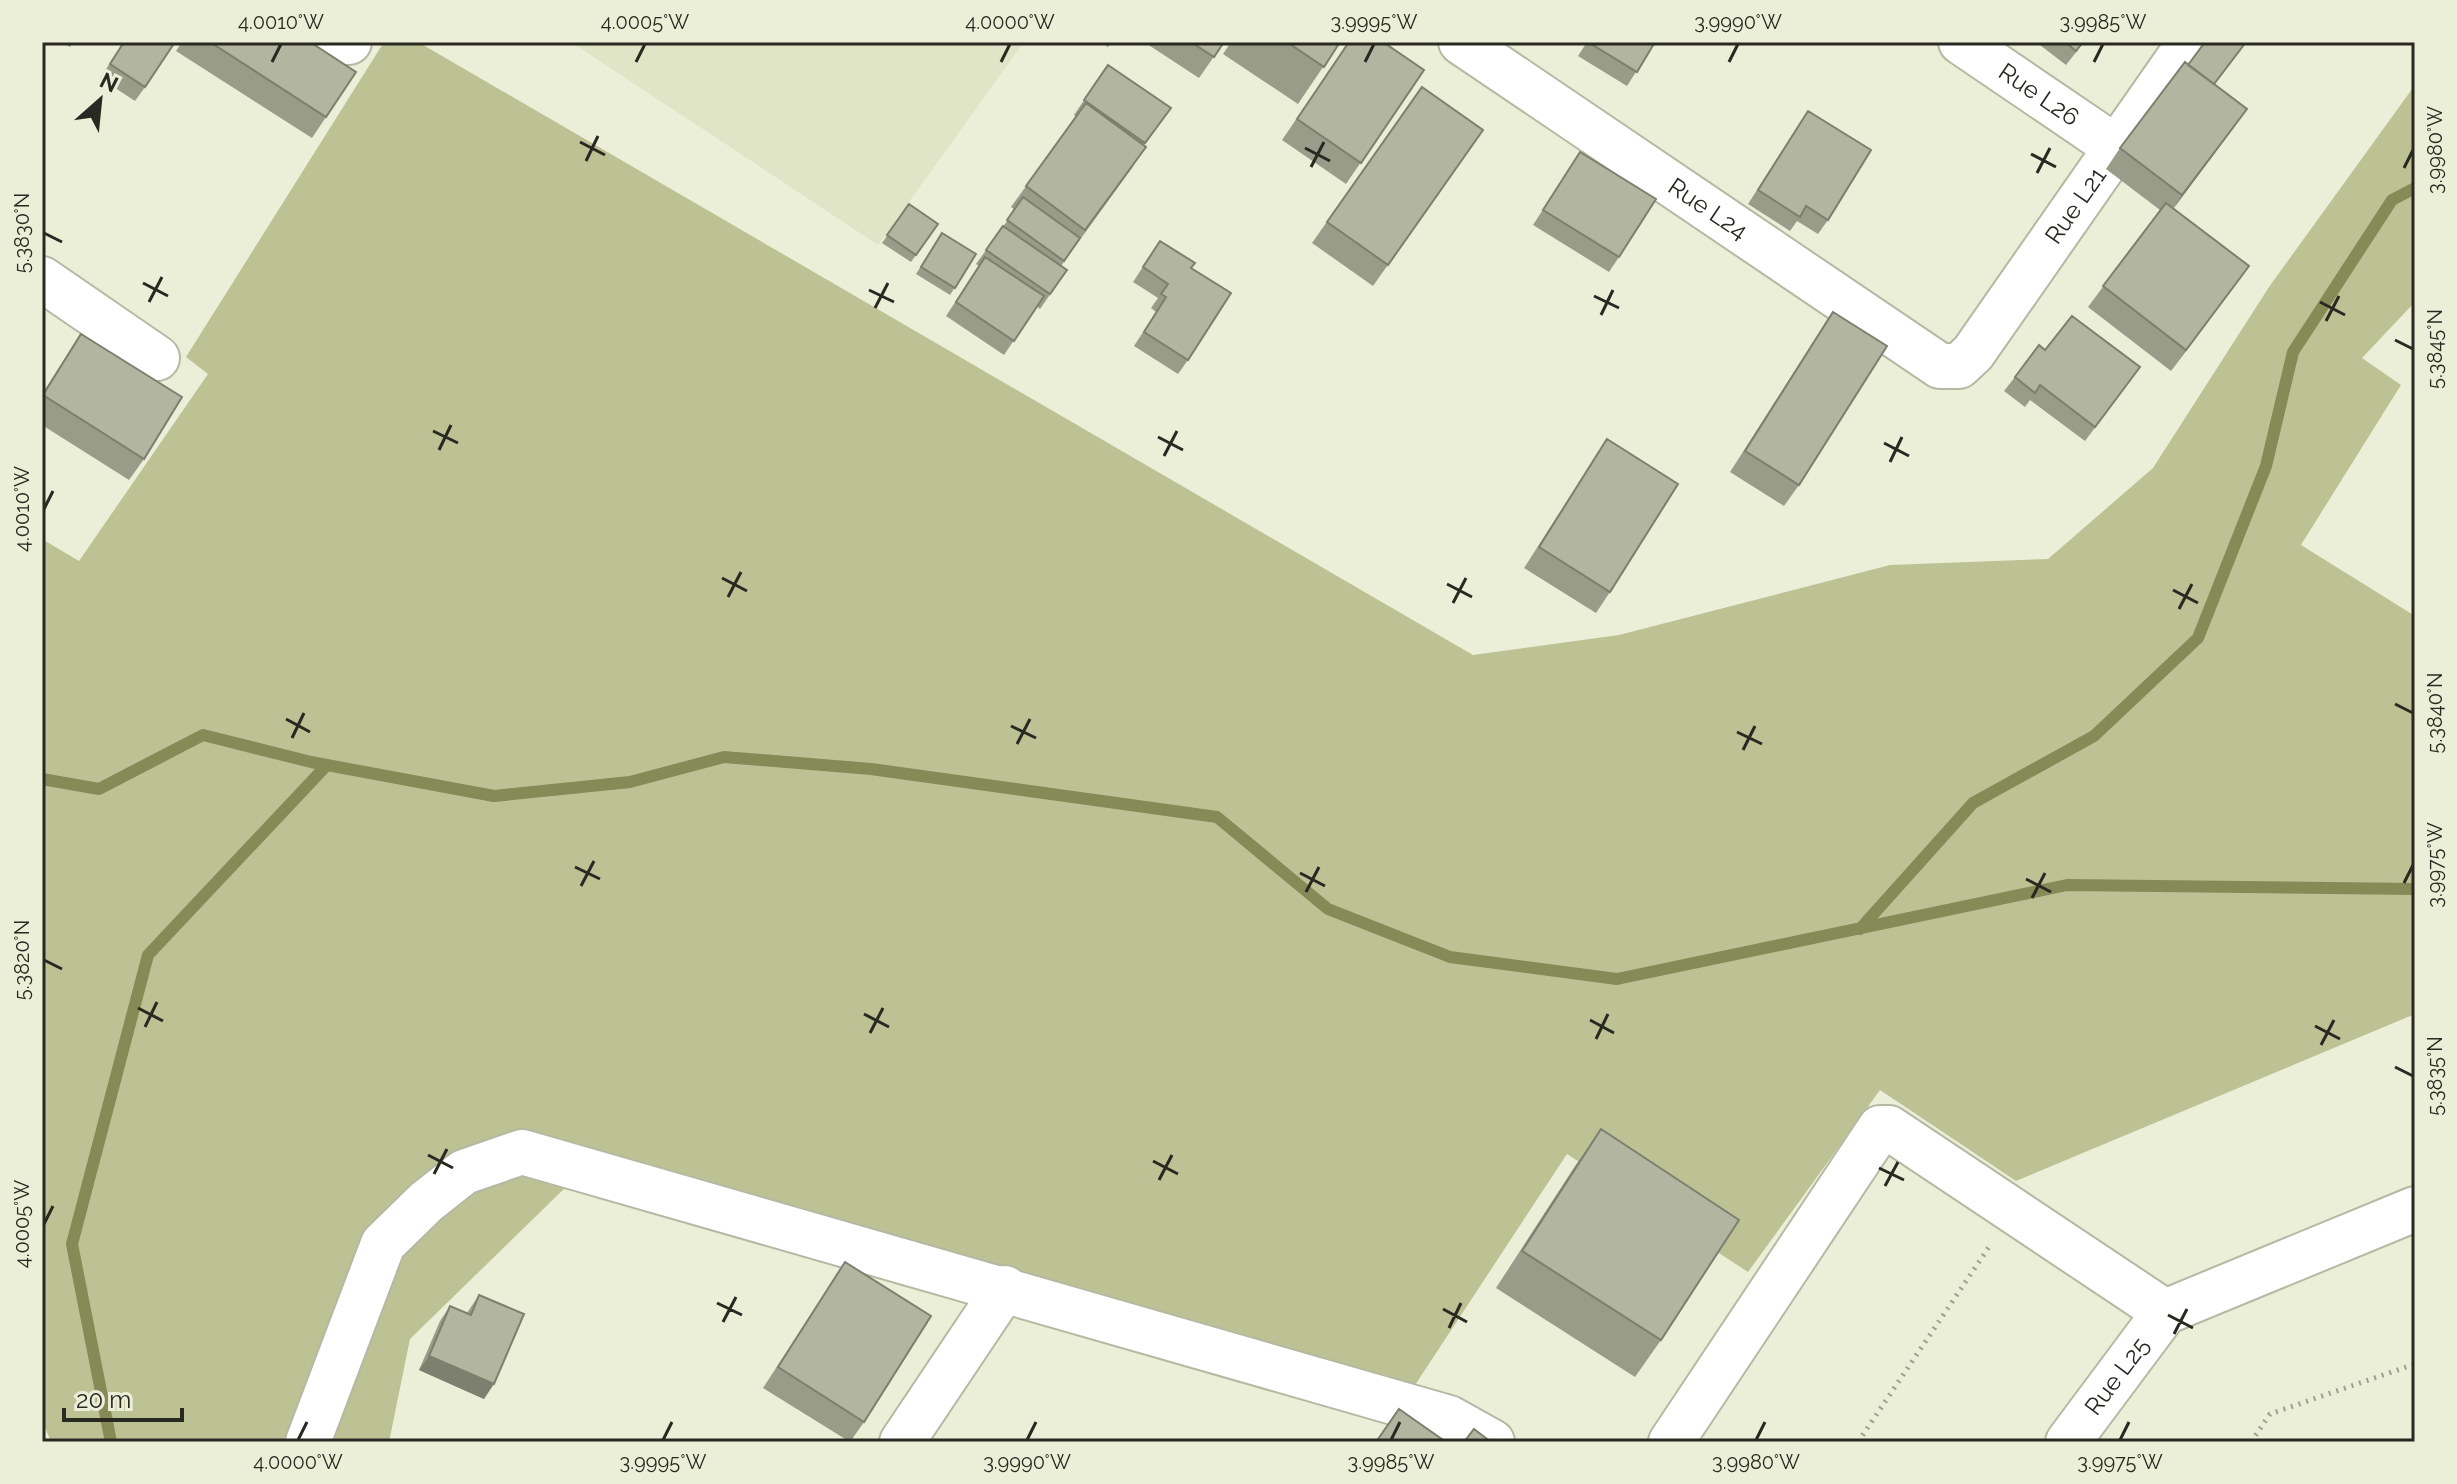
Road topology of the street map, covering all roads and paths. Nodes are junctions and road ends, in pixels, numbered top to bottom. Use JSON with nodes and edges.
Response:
{"nodes":[{"id":1,"x":337,"y":42,"type":"edge"},
{"id":2,"x":349,"y":42,"type":"edge"},
{"id":3,"x":1461,"y":42,"type":"edge"},
{"id":4,"x":1961,"y":42,"type":"edge"},
{"id":5,"x":2190,"y":42,"type":"edge"},
{"id":6,"x":2117,"y":148,"type":"junction"},
{"id":7,"x":42,"y":279,"type":"edge"},
{"id":8,"x":157,"y":358,"type":"dead end"},
{"id":9,"x":1959,"y":366,"type":"joint"},
{"id":10,"x":2415,"y":1209,"type":"edge"},
{"id":11,"x":2011,"y":1213,"type":"junction"},
{"id":12,"x":1005,"y":1288,"type":"junction"},
{"id":13,"x":2165,"y":1312,"type":"junction"},
{"id":14,"x":2415,"y":1364,"type":"edge"},
{"id":15,"x":308,"y":1442,"type":"edge"},
{"id":16,"x":902,"y":1442,"type":"edge"},
{"id":17,"x":1492,"y":1442,"type":"edge"},
{"id":18,"x":1671,"y":1442,"type":"edge"},
{"id":19,"x":1858,"y":1442,"type":"edge"},
{"id":20,"x":2068,"y":1442,"type":"edge"},
{"id":21,"x":2251,"y":1442,"type":"edge"}],
"edges":[{"from":1,"to":2,"type":"street"},
{"from":3,"to":9,"type":"street","name":"Rue L24"},
{"from":4,"to":6,"type":"street","name":"Rue L26"},
{"from":5,"to":6,"type":"street","name":"Rue L21"},
{"from":6,"to":9,"type":"street","name":"Rue L21"},
{"from":7,"to":8,"type":"street"},
{"from":10,"to":13,"type":"street"},
{"from":11,"to":13,"type":"street"},
{"from":11,"to":18,"type":"street"},
{"from":11,"to":19,"type":"path"},
{"from":12,"to":15,"type":"street"},
{"from":12,"to":16,"type":"street"},
{"from":12,"to":17,"type":"street"},
{"from":13,"to":20,"type":"street","name":"Rue L25"},
{"from":14,"to":21,"type":"path"}]}
